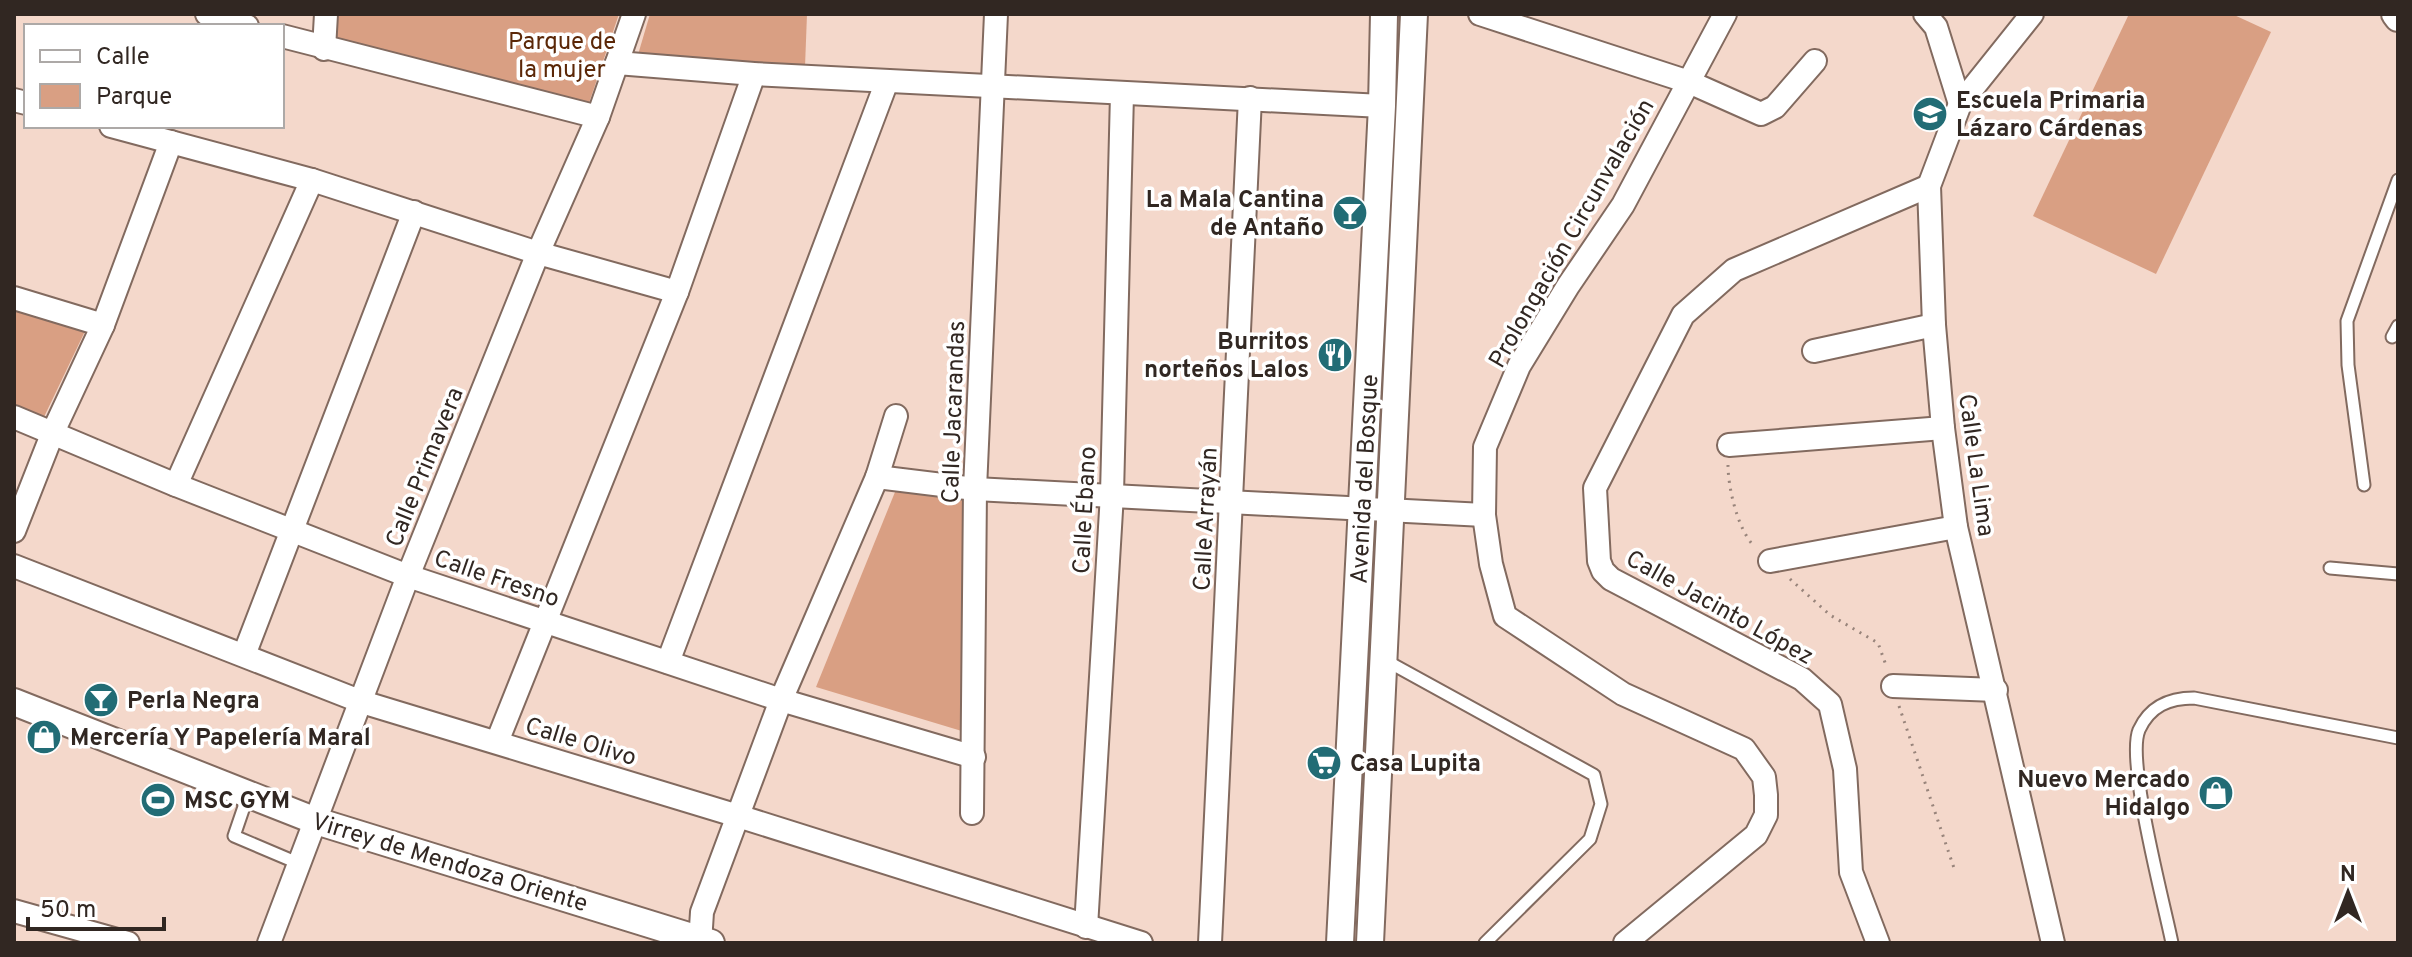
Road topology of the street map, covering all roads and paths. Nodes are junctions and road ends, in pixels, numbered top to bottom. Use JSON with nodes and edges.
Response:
{"nodes":[{"id":1,"x":207,"y":14,"type":"edge"},
{"id":2,"x":326,"y":14,"type":"edge"},
{"id":3,"x":634,"y":14,"type":"edge"},
{"id":4,"x":996,"y":14,"type":"edge"},
{"id":5,"x":1384,"y":14,"type":"edge"},
{"id":6,"x":1414,"y":14,"type":"edge"},
{"id":7,"x":1480,"y":14,"type":"edge"},
{"id":8,"x":1725,"y":14,"type":"edge"},
{"id":9,"x":1925,"y":14,"type":"edge"},
{"id":10,"x":2032,"y":14,"type":"edge"},
{"id":11,"x":240,"y":24,"type":"edge"},
{"id":12,"x":284,"y":37,"type":"edge"},
{"id":13,"x":324,"y":49,"type":"junction"},
{"id":14,"x":1815,"y":61,"type":"dead end"},
{"id":15,"x":617,"y":63,"type":"junction"},
{"id":16,"x":754,"y":74,"type":"junction"},
{"id":17,"x":887,"y":81,"type":"junction"},
{"id":18,"x":1689,"y":82,"type":"junction"},
{"id":19,"x":993,"y":87,"type":"junction"},
{"id":20,"x":1122,"y":94,"type":"junction"},
{"id":21,"x":1250,"y":98,"type":"junction"},
{"id":22,"x":1960,"y":104,"type":"junction"},
{"id":23,"x":1382,"y":106,"type":"junction"},
{"id":24,"x":598,"y":117,"type":"junction"},
{"id":25,"x":118,"y":128,"type":"edge"},
{"id":26,"x":171,"y":142,"type":"junction"},
{"id":27,"x":312,"y":180,"type":"junction"},
{"id":28,"x":2398,"y":180,"type":"edge"},
{"id":29,"x":1929,"y":186,"type":"junction"},
{"id":30,"x":414,"y":212,"type":"junction"},
{"id":31,"x":538,"y":253,"type":"junction"},
{"id":32,"x":677,"y":292,"type":"junction"},
{"id":33,"x":14,"y":298,"type":"edge"},
{"id":34,"x":103,"y":325,"type":"junction"},
{"id":35,"x":1934,"y":325,"type":"junction"},
{"id":36,"x":1814,"y":351,"type":"dead end"},
{"id":37,"x":896,"y":416,"type":"dead end"},
{"id":38,"x":14,"y":417,"type":"edge"},
{"id":39,"x":1943,"y":428,"type":"junction"},
{"id":40,"x":53,"y":432,"type":"junction"},
{"id":41,"x":1729,"y":445,"type":"joint"},
{"id":42,"x":877,"y":477,"type":"junction"},
{"id":43,"x":176,"y":485,"type":"junction"},
{"id":44,"x":2364,"y":485,"type":"dead end"},
{"id":45,"x":975,"y":489,"type":"junction"},
{"id":46,"x":1112,"y":494,"type":"junction"},
{"id":47,"x":1232,"y":504,"type":"junction"},
{"id":48,"x":1362,"y":508,"type":"junction"},
{"id":49,"x":1389,"y":512,"type":"junction"},
{"id":50,"x":1484,"y":515,"type":"junction"},
{"id":51,"x":1956,"y":527,"type":"junction"},
{"id":52,"x":292,"y":530,"type":"junction"},
{"id":53,"x":14,"y":531,"type":"edge"},
{"id":54,"x":1770,"y":561,"type":"junction"},
{"id":55,"x":14,"y":566,"type":"edge"},
{"id":56,"x":2330,"y":568,"type":"dead end"},
{"id":57,"x":2398,"y":574,"type":"edge"},
{"id":58,"x":408,"y":576,"type":"junction"},
{"id":59,"x":543,"y":621,"type":"junction"},
{"id":60,"x":1355,"y":648,"type":"junction"},
{"id":61,"x":244,"y":655,"type":"junction"},
{"id":62,"x":1383,"y":659,"type":"junction"},
{"id":63,"x":668,"y":662,"type":"junction"},
{"id":64,"x":1893,"y":686,"type":"junction"},
{"id":65,"x":1996,"y":690,"type":"junction"},
{"id":66,"x":781,"y":700,"type":"junction"},
{"id":67,"x":14,"y":702,"type":"edge"},
{"id":68,"x":362,"y":702,"type":"junction"},
{"id":69,"x":2398,"y":738,"type":"edge"},
{"id":70,"x":497,"y":742,"type":"junction"},
{"id":71,"x":974,"y":757,"type":"junction"},
{"id":72,"x":248,"y":795,"type":"junction"},
{"id":73,"x":972,"y":813,"type":"dead end"},
{"id":74,"x":738,"y":816,"type":"junction"},
{"id":75,"x":316,"y":821,"type":"junction"},
{"id":76,"x":300,"y":864,"type":"junction"},
{"id":77,"x":1955,"y":871,"type":"dead end"},
{"id":78,"x":14,"y":911,"type":"edge"},
{"id":79,"x":1086,"y":927,"type":"junction"},
{"id":80,"x":695,"y":940,"type":"edge"},
{"id":81,"x":128,"y":943,"type":"edge"},
{"id":82,"x":269,"y":943,"type":"edge"},
{"id":83,"x":1141,"y":943,"type":"edge"},
{"id":84,"x":1210,"y":943,"type":"edge"},
{"id":85,"x":1340,"y":943,"type":"edge"},
{"id":86,"x":1370,"y":943,"type":"edge"},
{"id":87,"x":1485,"y":943,"type":"edge"},
{"id":88,"x":1625,"y":943,"type":"edge"},
{"id":89,"x":1878,"y":943,"type":"edge"},
{"id":90,"x":2053,"y":943,"type":"edge"},
{"id":91,"x":2172,"y":943,"type":"edge"}],
"edges":[{"from":1,"to":11,"type":"street"},
{"from":2,"to":13,"type":"street"},
{"from":3,"to":15,"type":"street","name":"Calle Primavera"},
{"from":4,"to":19,"type":"street","name":"Calle Jacarandas"},
{"from":5,"to":23,"type":"street","name":"Avenida del Bosque"},
{"from":6,"to":49,"type":"street","name":"Avenida del Bosque"},
{"from":7,"to":18,"type":"street"},
{"from":8,"to":18,"type":"street","name":"Prolongación Circunvalación"},
{"from":9,"to":22,"type":"street"},
{"from":10,"to":22,"type":"street","name":"Calle La Lima"},
{"from":12,"to":13,"type":"street"},
{"from":13,"to":24,"type":"street"},
{"from":14,"to":18,"type":"street"},
{"from":15,"to":16,"type":"street"},
{"from":15,"to":24,"type":"street","name":"Calle Primavera"},
{"from":16,"to":17,"type":"street"},
{"from":16,"to":32,"type":"street"},
{"from":17,"to":19,"type":"street"},
{"from":17,"to":63,"type":"street"},
{"from":18,"to":50,"type":"street","name":"Prolongación Circunvalación"},
{"from":19,"to":20,"type":"street"},
{"from":19,"to":45,"type":"street","name":"Calle Jacarandas"},
{"from":20,"to":21,"type":"street"},
{"from":20,"to":46,"type":"street","name":"Calle Ébano"},
{"from":21,"to":23,"type":"street"},
{"from":21,"to":47,"type":"street","name":"Calle Arrayán"},
{"from":22,"to":29,"type":"street","name":"Calle La Lima"},
{"from":23,"to":48,"type":"street","name":"Avenida del Bosque"},
{"from":24,"to":31,"type":"street","name":"Calle Primavera"},
{"from":25,"to":26,"type":"street"},
{"from":26,"to":27,"type":"street"},
{"from":26,"to":34,"type":"street"},
{"from":27,"to":30,"type":"street"},
{"from":27,"to":43,"type":"street"},
{"from":28,"to":44,"type":"lane"},
{"from":29,"to":35,"type":"street","name":"Calle La Lima"},
{"from":29,"to":89,"type":"street","name":"Calle Jacinto López"},
{"from":30,"to":31,"type":"street"},
{"from":30,"to":52,"type":"street"},
{"from":31,"to":32,"type":"street"},
{"from":31,"to":58,"type":"street","name":"Calle Primavera"},
{"from":32,"to":59,"type":"street"},
{"from":33,"to":34,"type":"street"},
{"from":34,"to":40,"type":"street"},
{"from":35,"to":36,"type":"street"},
{"from":35,"to":39,"type":"street","name":"Calle La Lima"},
{"from":37,"to":42,"type":"street"},
{"from":38,"to":40,"type":"street","name":"Calle Fresno"},
{"from":39,"to":41,"type":"street"},
{"from":39,"to":51,"type":"street","name":"Calle La Lima"},
{"from":40,"to":43,"type":"street","name":"Calle Fresno"},
{"from":40,"to":53,"type":"street"},
{"from":41,"to":54,"type":"path"},
{"from":42,"to":45,"type":"street"},
{"from":42,"to":66,"type":"street"},
{"from":43,"to":52,"type":"street","name":"Calle Fresno"},
{"from":45,"to":46,"type":"street"},
{"from":45,"to":71,"type":"street","name":"Calle Jacarandas"},
{"from":46,"to":47,"type":"street"},
{"from":46,"to":79,"type":"street","name":"Calle Ébano"},
{"from":47,"to":48,"type":"street"},
{"from":47,"to":84,"type":"street","name":"Calle Arrayán"},
{"from":48,"to":49,"type":"street"},
{"from":48,"to":60,"type":"street","name":"Avenida del Bosque"},
{"from":49,"to":50,"type":"street"},
{"from":49,"to":62,"type":"street","name":"Avenida del Bosque"},
{"from":50,"to":88,"type":"street","name":"Prolongación Circunvalación"},
{"from":51,"to":54,"type":"street"},
{"from":51,"to":65,"type":"street","name":"Calle La Lima"},
{"from":52,"to":58,"type":"street","name":"Calle Fresno"},
{"from":52,"to":61,"type":"street"},
{"from":54,"to":64,"type":"path"},
{"from":55,"to":61,"type":"street","name":"Calle Olivo"},
{"from":56,"to":57,"type":"lane"},
{"from":58,"to":59,"type":"street","name":"Calle Fresno"},
{"from":58,"to":68,"type":"street","name":"Calle Primavera"},
{"from":59,"to":63,"type":"street","name":"Calle Fresno"},
{"from":59,"to":70,"type":"street"},
{"from":60,"to":62,"type":"lane"},
{"from":60,"to":85,"type":"street","name":"Avenida del Bosque"},
{"from":61,"to":68,"type":"street","name":"Calle Olivo"},
{"from":62,"to":86,"type":"street","name":"Avenida del Bosque"},
{"from":62,"to":87,"type":"lane"},
{"from":63,"to":66,"type":"street","name":"Calle Fresno"},
{"from":64,"to":65,"type":"street"},
{"from":64,"to":77,"type":"path"},
{"from":65,"to":90,"type":"street","name":"Calle La Lima"},
{"from":66,"to":71,"type":"street","name":"Calle Fresno"},
{"from":66,"to":74,"type":"street"},
{"from":67,"to":72,"type":"street","name":"Virrey de Mendoza Oriente"},
{"from":68,"to":70,"type":"street","name":"Calle Olivo"},
{"from":68,"to":75,"type":"street","name":"Calle Primavera"},
{"from":69,"to":91,"type":"lane"},
{"from":70,"to":74,"type":"street","name":"Calle Olivo"},
{"from":71,"to":73,"type":"street","name":"Calle Jacarandas"},
{"from":72,"to":75,"type":"street","name":"Virrey de Mendoza Oriente"},
{"from":72,"to":76,"type":"lane"},
{"from":74,"to":79,"type":"street","name":"Calle Olivo"},
{"from":74,"to":80,"type":"street"},
{"from":75,"to":76,"type":"street","name":"Calle Primavera"},
{"from":75,"to":80,"type":"street","name":"Virrey de Mendoza Oriente"},
{"from":76,"to":82,"type":"street","name":"Calle Primavera"},
{"from":78,"to":81,"type":"street"},
{"from":79,"to":83,"type":"street","name":"Calle Olivo"}]}
